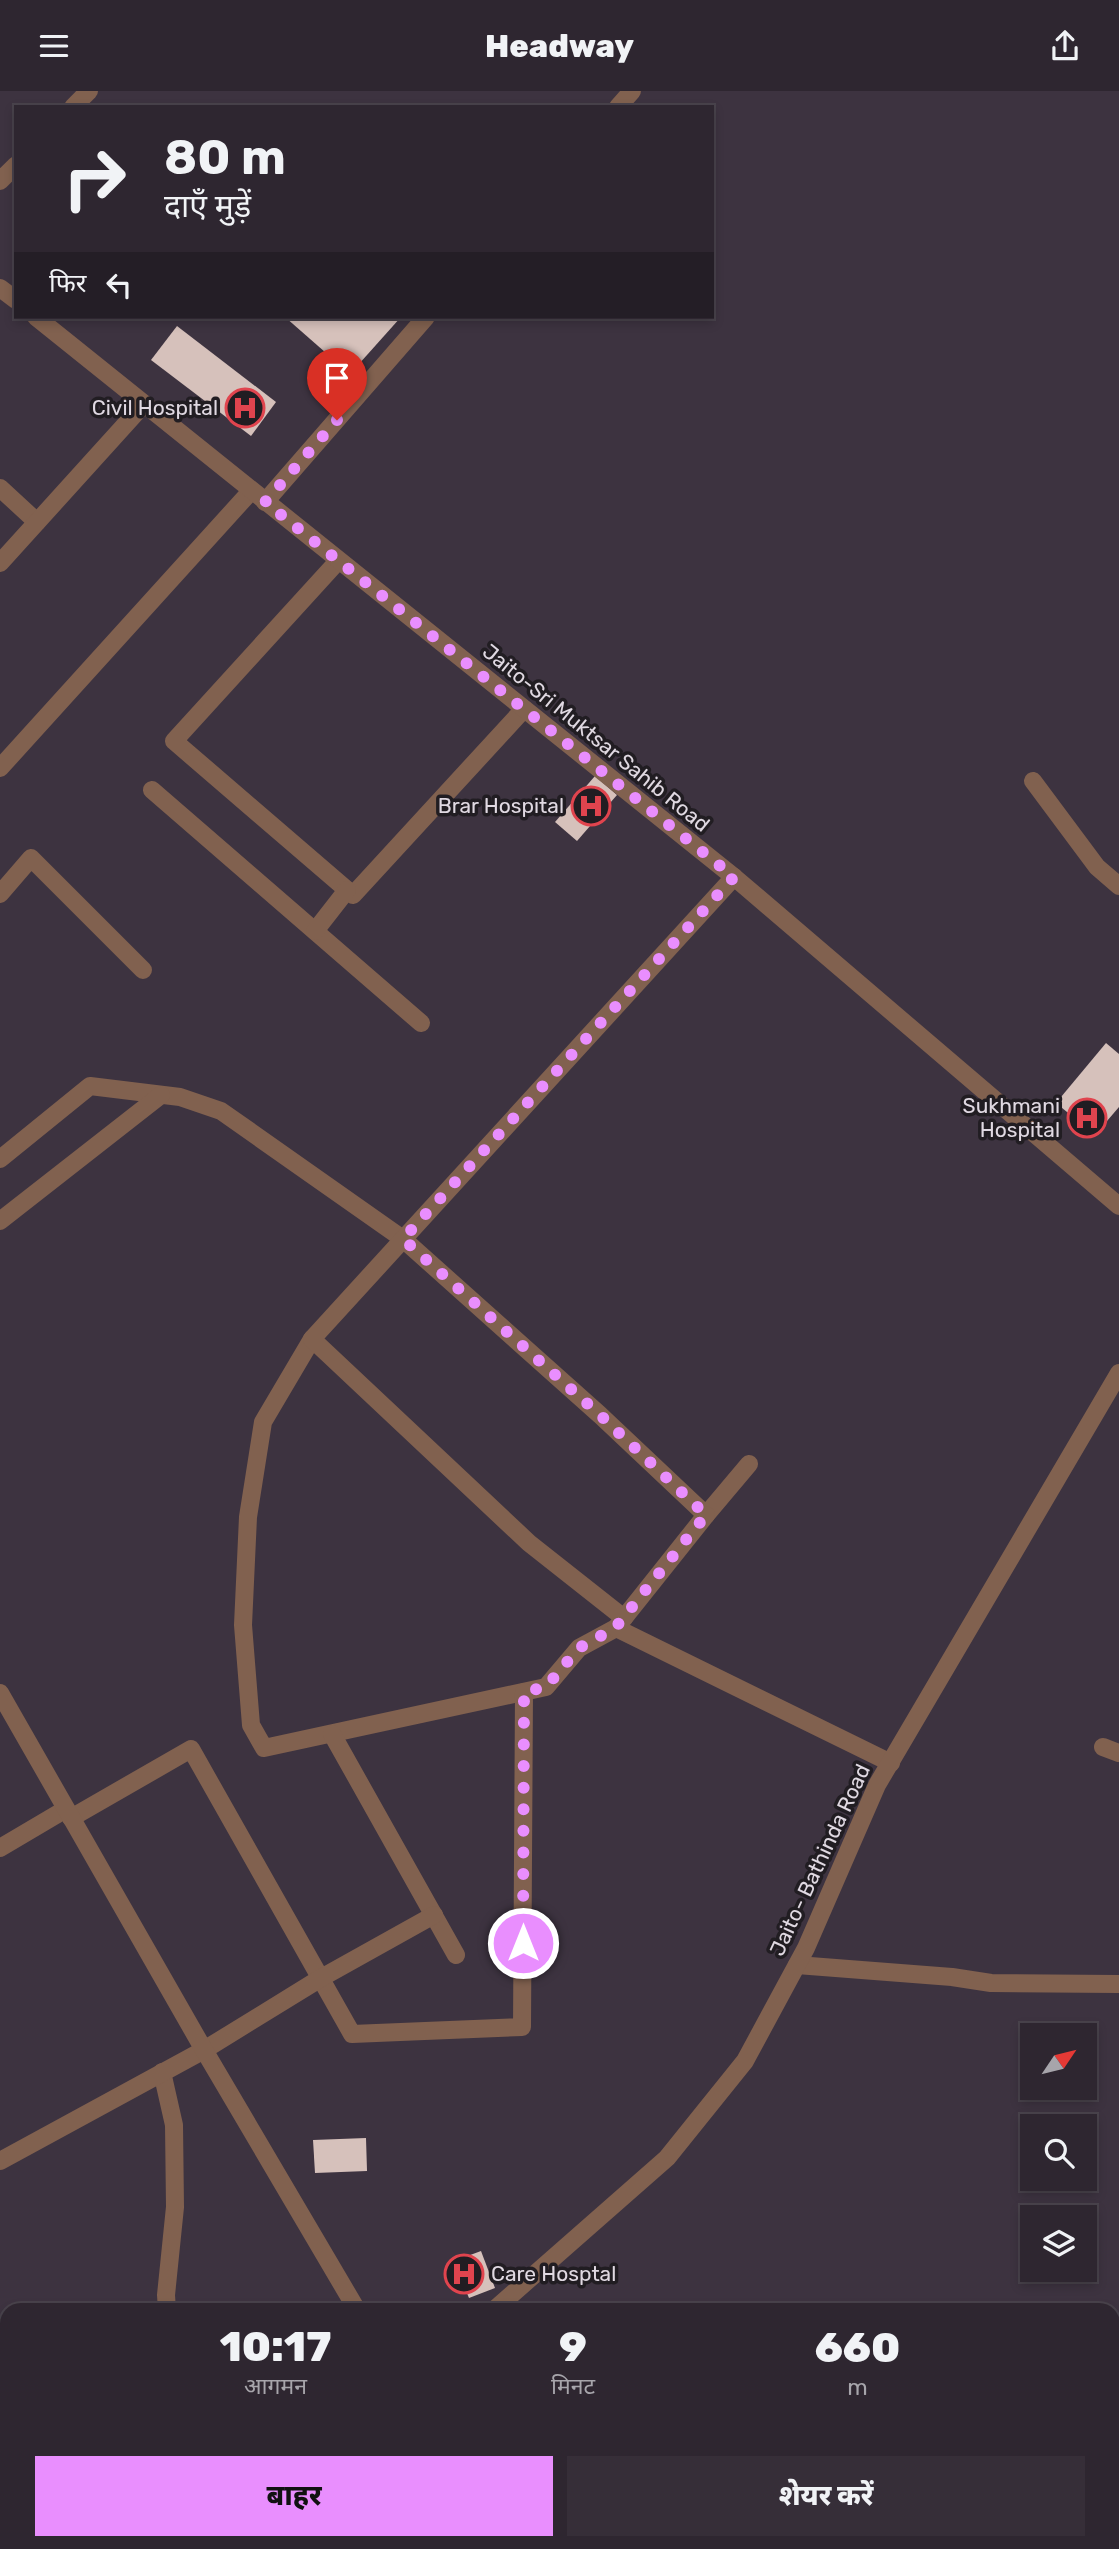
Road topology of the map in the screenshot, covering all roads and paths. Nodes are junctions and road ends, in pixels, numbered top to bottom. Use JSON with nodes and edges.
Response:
{"nodes":[{"id":1,"x":89,"y":91,"type":"edge"},
{"id":2,"x":632,"y":91,"type":"edge"},
{"id":3,"x":75,"y":105,"type":"edge"},
{"id":4,"x":620,"y":105,"type":"edge"},
{"id":5,"x":14,"y":167,"type":"edge"},
{"id":6,"x":0,"y":181,"type":"edge"},
{"id":7,"x":38,"y":319,"type":"edge"},
{"id":8,"x":424,"y":319,"type":"edge"},
{"id":9,"x":143,"y":405,"type":"junction"},
{"id":10,"x":0,"y":488,"type":"edge"},
{"id":11,"x":258,"y":497,"type":"junction"},
{"id":12,"x":37,"y":522,"type":"junction"},
{"id":13,"x":338,"y":561,"type":"junction"},
{"id":14,"x":0,"y":563,"type":"edge"},
{"id":15,"x":524,"y":709,"type":"junction"},
{"id":16,"x":0,"y":768,"type":"edge"},
{"id":17,"x":1033,"y":781,"type":"dead end"},
{"id":18,"x":152,"y":790,"type":"dead end"},
{"id":19,"x":734,"y":877,"type":"junction"},
{"id":20,"x":1119,"y":886,"type":"edge"},
{"id":21,"x":347,"y":890,"type":"junction"},
{"id":22,"x":0,"y":894,"type":"edge"},
{"id":23,"x":315,"y":931,"type":"junction"},
{"id":24,"x":143,"y":970,"type":"dead end"},
{"id":25,"x":421,"y":1023,"type":"dead end"},
{"id":26,"x":160,"y":1095,"type":"junction"},
{"id":27,"x":0,"y":1159,"type":"edge"},
{"id":28,"x":1119,"y":1206,"type":"edge"},
{"id":29,"x":0,"y":1221,"type":"edge"},
{"id":30,"x":403,"y":1239,"type":"junction"},
{"id":31,"x":312,"y":1339,"type":"junction"},
{"id":32,"x":1119,"y":1373,"type":"edge"},
{"id":33,"x":749,"y":1464,"type":"dead end"},
{"id":34,"x":706,"y":1515,"type":"junction"},
{"id":35,"x":620,"y":1623,"type":"junction"},
{"id":36,"x":524,"y":1692,"type":"junction"},
{"id":37,"x":0,"y":1693,"type":"edge"},
{"id":38,"x":332,"y":1734,"type":"junction"},
{"id":39,"x":891,"y":1763,"type":"junction"},
{"id":40,"x":69,"y":1814,"type":"junction"},
{"id":41,"x":0,"y":1848,"type":"edge"},
{"id":42,"x":434,"y":1915,"type":"junction"},
{"id":43,"x":456,"y":1955,"type":"dead end"},
{"id":44,"x":797,"y":1965,"type":"junction"},
{"id":45,"x":321,"y":1978,"type":"junction"},
{"id":46,"x":1119,"y":1984,"type":"edge"},
{"id":47,"x":204,"y":2050,"type":"junction"},
{"id":48,"x":162,"y":2073,"type":"junction"},
{"id":49,"x":0,"y":2161,"type":"edge"},
{"id":50,"x":167,"y":2303,"type":"edge"},
{"id":51,"x":353,"y":2303,"type":"edge"},
{"id":52,"x":507,"y":2303,"type":"edge"}],
"edges":[{"from":1,"to":3,"type":"street"},
{"from":2,"to":4,"type":"street"},
{"from":5,"to":6,"type":"street"},
{"from":7,"to":9,"type":"street","name":"Jaito-Sri Muktsar Sahib Road"},
{"from":8,"to":11,"type":"street"},
{"from":9,"to":11,"type":"street","name":"Jaito-Sri Muktsar Sahib Road"},
{"from":9,"to":12,"type":"street"},
{"from":10,"to":12,"type":"street"},
{"from":11,"to":13,"type":"street","name":"Jaito-Sri Muktsar Sahib Road"},
{"from":11,"to":16,"type":"street"},
{"from":12,"to":14,"type":"street"},
{"from":13,"to":15,"type":"street","name":"Jaito-Sri Muktsar Sahib Road"},
{"from":13,"to":21,"type":"street"},
{"from":15,"to":19,"type":"street","name":"Jaito-Sri Muktsar Sahib Road"},
{"from":15,"to":21,"type":"street"},
{"from":17,"to":20,"type":"street"},
{"from":18,"to":23,"type":"street"},
{"from":19,"to":28,"type":"street","name":"Jaito-Sri Muktsar Sahib Road"},
{"from":19,"to":30,"type":"street"},
{"from":21,"to":23,"type":"street"},
{"from":22,"to":24,"type":"street"},
{"from":23,"to":25,"type":"street"},
{"from":26,"to":27,"type":"street"},
{"from":26,"to":29,"type":"street"},
{"from":26,"to":30,"type":"street"},
{"from":30,"to":31,"type":"street"},
{"from":30,"to":34,"type":"street"},
{"from":31,"to":35,"type":"street"},
{"from":31,"to":38,"type":"street"},
{"from":32,"to":39,"type":"street","name":"Jaito- Bathinda Road"},
{"from":33,"to":34,"type":"street"},
{"from":34,"to":35,"type":"street"},
{"from":35,"to":36,"type":"street"},
{"from":35,"to":39,"type":"street"},
{"from":36,"to":38,"type":"street"},
{"from":36,"to":45,"type":"street"},
{"from":37,"to":40,"type":"street"},
{"from":38,"to":42,"type":"street"},
{"from":39,"to":44,"type":"street","name":"Jaito- Bathinda Road"},
{"from":40,"to":41,"type":"street"},
{"from":40,"to":45,"type":"street"},
{"from":40,"to":47,"type":"street"},
{"from":42,"to":43,"type":"street"},
{"from":42,"to":45,"type":"street"},
{"from":44,"to":46,"type":"street"},
{"from":44,"to":52,"type":"street","name":"Jaito- Bathinda Road"},
{"from":45,"to":47,"type":"street"},
{"from":47,"to":48,"type":"street"},
{"from":47,"to":51,"type":"street"},
{"from":48,"to":49,"type":"street"},
{"from":48,"to":50,"type":"street"}]}
